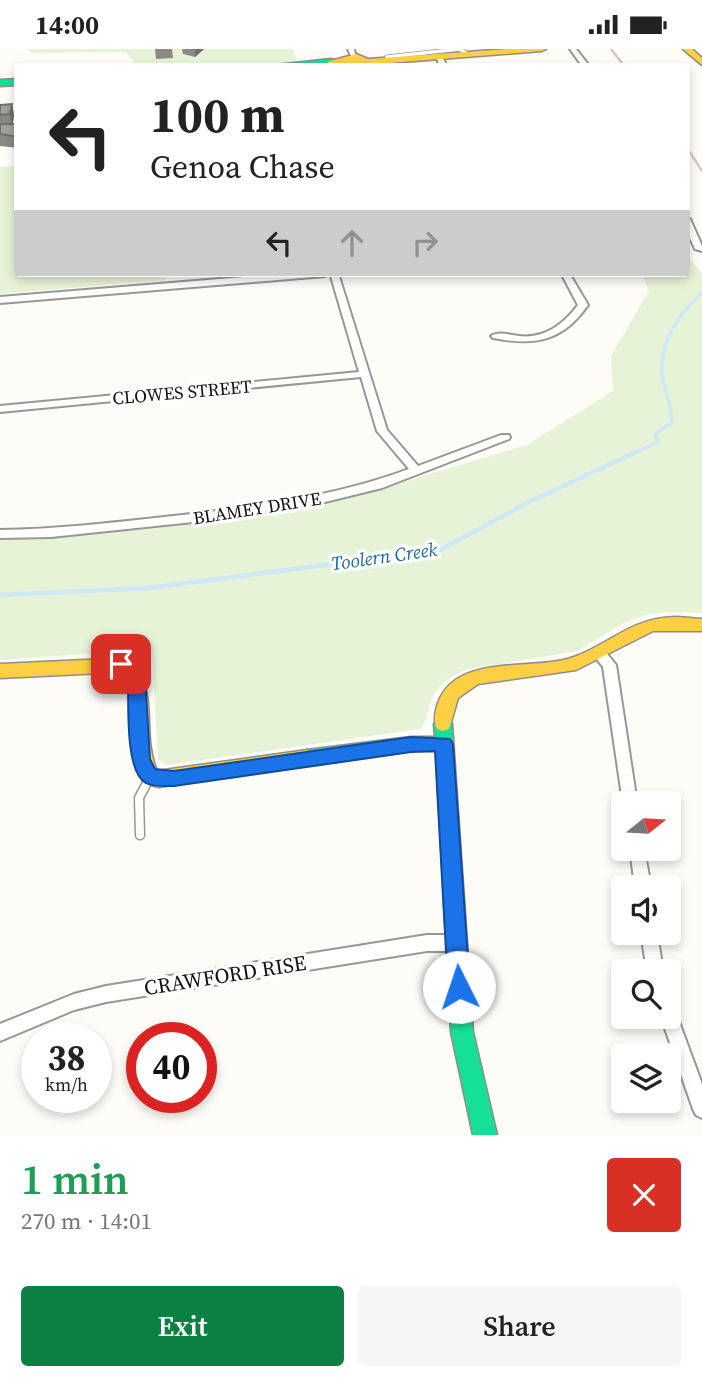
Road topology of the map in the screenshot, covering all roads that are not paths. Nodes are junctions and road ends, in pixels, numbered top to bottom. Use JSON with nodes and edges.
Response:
{"nodes":[{"id":1,"x":542,"y":49,"type":"edge"},
{"id":2,"x":573,"y":49,"type":"edge"},
{"id":3,"x":517,"y":50,"type":"edge"},
{"id":4,"x":467,"y":54,"type":"junction"},
{"id":5,"x":352,"y":60,"type":"edge"},
{"id":6,"x":442,"y":61,"type":"edge"},
{"id":7,"x":313,"y":63,"type":"edge"},
{"id":8,"x":584,"y":63,"type":"edge"},
{"id":9,"x":690,"y":228,"type":"edge"},
{"id":10,"x":699,"y":249,"type":"dead end"},
{"id":11,"x":178,"y":277,"type":"edge"},
{"id":12,"x":272,"y":277,"type":"edge"},
{"id":13,"x":335,"y":277,"type":"edge"},
{"id":14,"x":567,"y":277,"type":"edge"},
{"id":15,"x":179,"y":284,"type":"junction"},
{"id":16,"x":0,"y":300,"type":"edge"},
{"id":17,"x":496,"y":336,"type":"dead end"},
{"id":18,"x":364,"y":375,"type":"junction"},
{"id":19,"x":0,"y":409,"type":"edge"},
{"id":20,"x":505,"y":437,"type":"dead end"},
{"id":21,"x":417,"y":471,"type":"junction"},
{"id":22,"x":0,"y":534,"type":"edge"},
{"id":23,"x":702,"y":625,"type":"edge"},
{"id":24,"x":599,"y":655,"type":"junction"},
{"id":25,"x":0,"y":671,"type":"edge"},
{"id":26,"x":444,"y":744,"type":"junction"},
{"id":27,"x":150,"y":777,"type":"junction"},
{"id":28,"x":628,"y":791,"type":"edge"},
{"id":29,"x":140,"y":835,"type":"dead end"},
{"id":30,"x":456,"y":943,"type":"junction"},
{"id":31,"x":673,"y":1029,"type":"edge"},
{"id":32,"x":0,"y":1033,"type":"edge"},
{"id":33,"x":702,"y":1109,"type":"edge"},
{"id":34,"x":485,"y":1135,"type":"edge"}],
"edges":[{"from":1,"to":3,"type":"street"},
{"from":2,"to":8,"type":"street"},
{"from":3,"to":4,"type":"street"},
{"from":4,"to":5,"type":"lane"},
{"from":4,"to":6,"type":"street"},
{"from":5,"to":6,"type":"street"},
{"from":5,"to":7,"type":"street"},
{"from":9,"to":10,"type":"street"},
{"from":11,"to":15,"type":"street"},
{"from":12,"to":15,"type":"street"},
{"from":13,"to":18,"type":"street"},
{"from":14,"to":17,"type":"street"},
{"from":15,"to":16,"type":"street"},
{"from":18,"to":19,"type":"street","name":"CLOWES STREET"},
{"from":18,"to":21,"type":"street"},
{"from":20,"to":21,"type":"street","name":"BLAMEY DRIVE"},
{"from":21,"to":22,"type":"street","name":"BLAMEY DRIVE"},
{"from":23,"to":24,"type":"street"},
{"from":24,"to":26,"type":"street"},
{"from":24,"to":28,"type":"street"},
{"from":25,"to":27,"type":"street"},
{"from":26,"to":27,"type":"street"},
{"from":26,"to":30,"type":"street"},
{"from":27,"to":29,"type":"lane"},
{"from":30,"to":32,"type":"street","name":"CRAWFORD RISE"},
{"from":30,"to":34,"type":"street"},
{"from":31,"to":33,"type":"street"}]}
